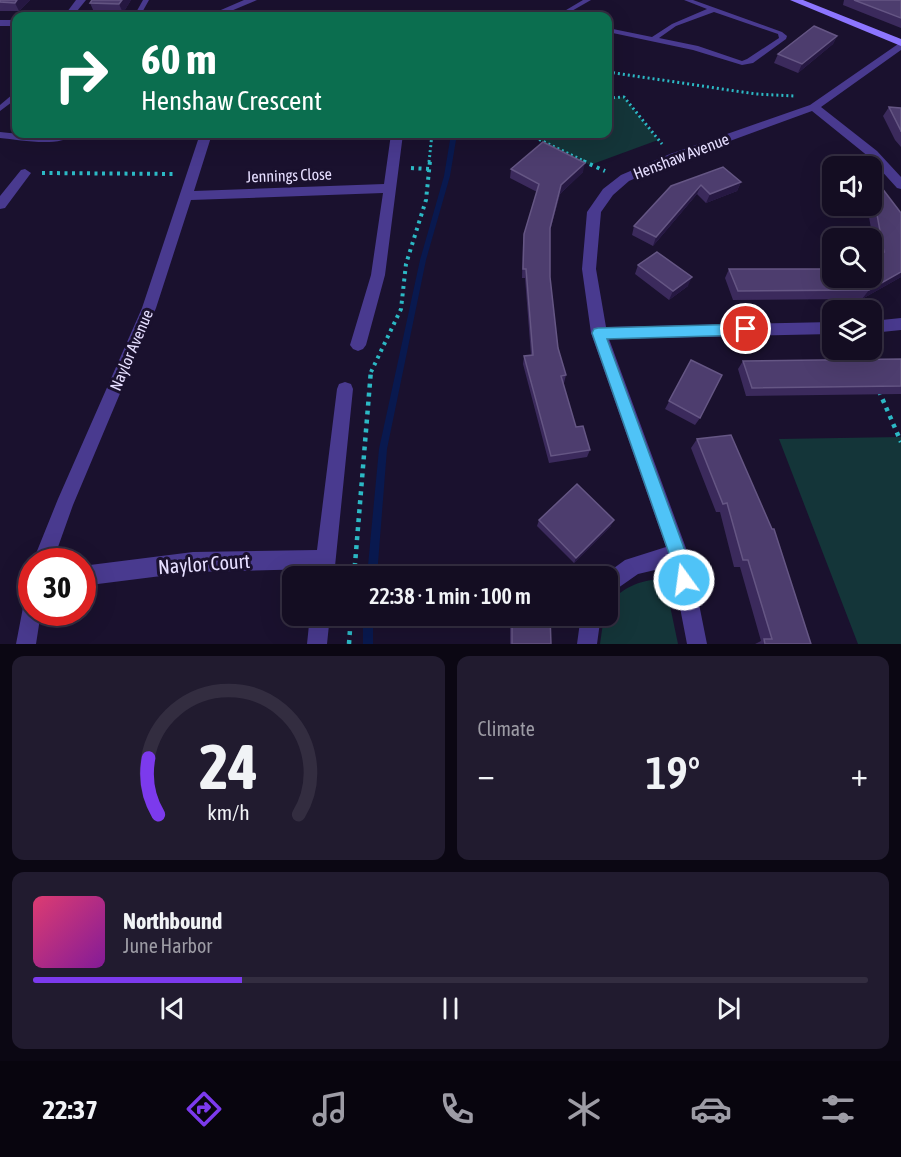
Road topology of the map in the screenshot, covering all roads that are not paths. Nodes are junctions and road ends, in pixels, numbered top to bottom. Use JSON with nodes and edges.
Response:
{"nodes":[{"id":1,"x":81,"y":0,"type":"edge"},
{"id":2,"x":252,"y":0,"type":"edge"},
{"id":3,"x":588,"y":0,"type":"edge"},
{"id":4,"x":687,"y":0,"type":"edge"},
{"id":5,"x":795,"y":0,"type":"edge"},
{"id":6,"x":712,"y":10,"type":"junction"},
{"id":7,"x":71,"y":12,"type":"edge"},
{"id":8,"x":222,"y":12,"type":"edge"},
{"id":9,"x":566,"y":12,"type":"edge"},
{"id":10,"x":612,"y":31,"type":"edge"},
{"id":11,"x":654,"y":39,"type":"junction"},
{"id":12,"x":901,"y":44,"type":"edge"},
{"id":13,"x":12,"y":99,"type":"edge"},
{"id":14,"x":814,"y":107,"type":"junction"},
{"id":15,"x":0,"y":109,"type":"edge"},
{"id":16,"x":205,"y":138,"type":"edge"},
{"id":17,"x":397,"y":138,"type":"edge"},
{"id":18,"x":25,"y":173,"type":"road end"},
{"id":19,"x":901,"y":185,"type":"edge"},
{"id":20,"x":391,"y":188,"type":"junction"},
{"id":21,"x":188,"y":196,"type":"junction"},
{"id":22,"x":0,"y":206,"type":"edge"},
{"id":23,"x":901,"y":324,"type":"edge"},
{"id":24,"x":882,"y":326,"type":"edge"},
{"id":25,"x":822,"y":328,"type":"edge"},
{"id":26,"x":598,"y":333,"type":"junction"},
{"id":27,"x":358,"y":345,"type":"dead end"},
{"id":28,"x":345,"y":389,"type":"dead end"},
{"id":29,"x":48,"y":548,"type":"edge"},
{"id":30,"x":678,"y":555,"type":"junction"},
{"id":31,"x":282,"y":566,"type":"edge"},
{"id":32,"x":325,"y":566,"type":"edge"},
{"id":33,"x":96,"y":574,"type":"edge"},
{"id":34,"x":618,"y":576,"type":"edge"},
{"id":35,"x":29,"y":626,"type":"edge"},
{"id":36,"x":319,"y":626,"type":"edge"},
{"id":37,"x":589,"y":626,"type":"edge"},
{"id":38,"x":26,"y":644,"type":"edge"},
{"id":39,"x":317,"y":644,"type":"edge"},
{"id":40,"x":587,"y":644,"type":"edge"},
{"id":41,"x":696,"y":644,"type":"edge"}],
"edges":[{"from":1,"to":7,"type":"street"},
{"from":2,"to":8,"type":"street"},
{"from":3,"to":9,"type":"lane"},
{"from":4,"to":6,"type":"lane"},
{"from":5,"to":12,"type":"street"},
{"from":6,"to":11,"type":"lane"},
{"from":6,"to":11,"type":"lane"},
{"from":10,"to":11,"type":"lane"},
{"from":12,"to":14,"type":"street","name":"Henshaw Avenue"},
{"from":13,"to":15,"type":"lane"},
{"from":14,"to":19,"type":"street"},
{"from":14,"to":26,"type":"street","name":"Henshaw Avenue"},
{"from":16,"to":21,"type":"street","name":"Naylor Avenue"},
{"from":17,"to":20,"type":"street"},
{"from":18,"to":22,"type":"street"},
{"from":20,"to":21,"type":"street","name":"Jennings Close"},
{"from":20,"to":27,"type":"street"},
{"from":21,"to":29,"type":"street","name":"Naylor Avenue"},
{"from":23,"to":24,"type":"street"},
{"from":25,"to":26,"type":"street"},
{"from":26,"to":30,"type":"street","name":"Henshaw Avenue"},
{"from":28,"to":32,"type":"street","name":"Naylor Court"},
{"from":30,"to":34,"type":"street"},
{"from":30,"to":41,"type":"street","name":"Henshaw Avenue"},
{"from":31,"to":33,"type":"street","name":"Naylor Court"},
{"from":35,"to":38,"type":"street"},
{"from":36,"to":39,"type":"street"},
{"from":37,"to":40,"type":"street"}]}
